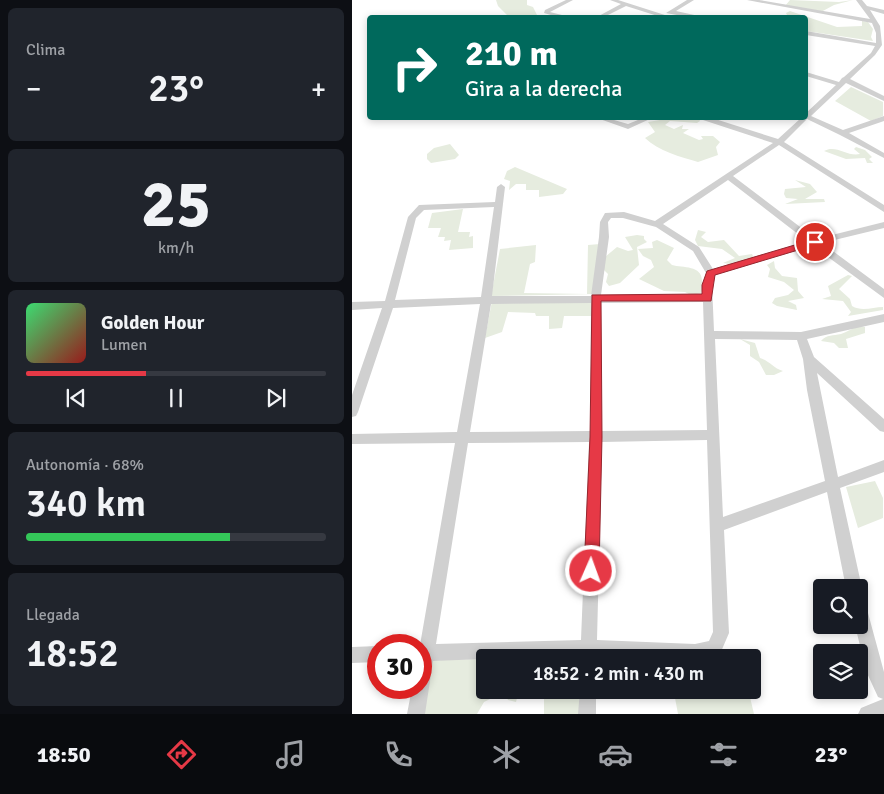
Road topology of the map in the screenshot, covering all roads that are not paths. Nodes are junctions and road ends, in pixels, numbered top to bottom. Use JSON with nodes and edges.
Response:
{"nodes":[{"id":1,"x":570,"y":0,"type":"edge"},
{"id":2,"x":613,"y":0,"type":"edge"},
{"id":3,"x":691,"y":0,"type":"edge"},
{"id":4,"x":750,"y":0,"type":"edge"},
{"id":5,"x":786,"y":0,"type":"edge"},
{"id":6,"x":860,"y":0,"type":"edge"},
{"id":7,"x":626,"y":4,"type":"junction"},
{"id":8,"x":780,"y":6,"type":"junction"},
{"id":9,"x":866,"y":7,"type":"junction"},
{"id":10,"x":671,"y":12,"type":"junction"},
{"id":11,"x":884,"y":12,"type":"edge"},
{"id":12,"x":558,"y":15,"type":"edge"},
{"id":13,"x":603,"y":15,"type":"edge"},
{"id":14,"x":658,"y":15,"type":"edge"},
{"id":15,"x":667,"y":15,"type":"edge"},
{"id":16,"x":688,"y":15,"type":"edge"},
{"id":17,"x":873,"y":21,"type":"junction"},
{"id":18,"x":880,"y":31,"type":"edge"},
{"id":19,"x":808,"y":33,"type":"edge"},
{"id":20,"x":813,"y":34,"type":"junction"},
{"id":21,"x":808,"y":39,"type":"edge"},
{"id":22,"x":879,"y":45,"type":"junction"},
{"id":23,"x":808,"y":74,"type":"edge"},
{"id":24,"x":841,"y":82,"type":"junction"},
{"id":25,"x":884,"y":99,"type":"edge"},
{"id":26,"x":808,"y":115,"type":"edge"},
{"id":27,"x":808,"y":116,"type":"edge"},
{"id":28,"x":884,"y":118,"type":"edge"},
{"id":29,"x":607,"y":120,"type":"edge"},
{"id":30,"x":644,"y":120,"type":"edge"},
{"id":31,"x":712,"y":120,"type":"edge"},
{"id":32,"x":803,"y":120,"type":"edge"},
{"id":33,"x":843,"y":133,"type":"junction"},
{"id":34,"x":779,"y":142,"type":"junction"},
{"id":35,"x":884,"y":156,"type":"edge"},
{"id":36,"x":728,"y":177,"type":"junction"},
{"id":37,"x":502,"y":187,"type":"dead end"},
{"id":38,"x":500,"y":204,"type":"junction"},
{"id":39,"x":884,"y":208,"type":"edge"},
{"id":40,"x":658,"y":225,"type":"junction"},
{"id":41,"x":884,"y":225,"type":"edge"},
{"id":42,"x":815,"y":242,"type":"junction"},
{"id":43,"x":711,"y":273,"type":"junction"},
{"id":44,"x":884,"y":295,"type":"edge"},
{"id":45,"x":596,"y":298,"type":"junction"},
{"id":46,"x":708,"y":298,"type":"junction"},
{"id":47,"x":486,"y":300,"type":"junction"},
{"id":48,"x":389,"y":304,"type":"junction"},
{"id":49,"x":352,"y":306,"type":"edge"},
{"id":50,"x":884,"y":318,"type":"edge"},
{"id":51,"x":711,"y":335,"type":"junction"},
{"id":52,"x":801,"y":336,"type":"junction"},
{"id":53,"x":809,"y":359,"type":"junction"},
{"id":54,"x":352,"y":412,"type":"edge"},
{"id":55,"x":884,"y":427,"type":"edge"},
{"id":56,"x":712,"y":435,"type":"junction"},
{"id":57,"x":463,"y":437,"type":"junction"},
{"id":58,"x":596,"y":437,"type":"junction"},
{"id":59,"x":352,"y":440,"type":"edge"},
{"id":60,"x":884,"y":466,"type":"edge"},
{"id":61,"x":833,"y":486,"type":"junction"},
{"id":62,"x":718,"y":526,"type":"junction"},
{"id":63,"x":852,"y":579,"type":"edge"},
{"id":64,"x":427,"y":634,"type":"edge"},
{"id":65,"x":865,"y":634,"type":"edge"},
{"id":66,"x":588,"y":649,"type":"edge"},
{"id":67,"x":709,"y":649,"type":"edge"},
{"id":68,"x":432,"y":653,"type":"edge"},
{"id":69,"x":476,"y":653,"type":"edge"},
{"id":70,"x":367,"y":654,"type":"edge"},
{"id":71,"x":352,"y":655,"type":"edge"},
{"id":72,"x":884,"y":691,"type":"edge"},
{"id":73,"x":418,"y":699,"type":"edge"},
{"id":74,"x":588,"y":699,"type":"edge"},
{"id":75,"x":884,"y":707,"type":"edge"},
{"id":76,"x":416,"y":714,"type":"edge"},
{"id":77,"x":587,"y":714,"type":"edge"},
{"id":78,"x":867,"y":714,"type":"edge"}],
"edges":[{"from":1,"to":12,"type":"street"},
{"from":2,"to":7,"type":"street"},
{"from":3,"to":10,"type":"street"},
{"from":4,"to":8,"type":"street"},
{"from":5,"to":8,"type":"street"},
{"from":6,"to":9,"type":"street"},
{"from":7,"to":13,"type":"street"},
{"from":7,"to":14,"type":"street"},
{"from":8,"to":17,"type":"street"},
{"from":9,"to":11,"type":"street"},
{"from":9,"to":17,"type":"street"},
{"from":10,"to":15,"type":"street"},
{"from":10,"to":16,"type":"street"},
{"from":17,"to":18,"type":"street"},
{"from":18,"to":22,"type":"street"},
{"from":19,"to":20,"type":"street"},
{"from":20,"to":21,"type":"street"},
{"from":20,"to":22,"type":"street"},
{"from":22,"to":24,"type":"street"},
{"from":23,"to":24,"type":"street"},
{"from":24,"to":25,"type":"street"},
{"from":24,"to":26,"type":"street"},
{"from":27,"to":33,"type":"street"},
{"from":28,"to":33,"type":"street"},
{"from":29,"to":30,"type":"street"},
{"from":31,"to":34,"type":"street"},
{"from":32,"to":34,"type":"street"},
{"from":33,"to":35,"type":"street"},
{"from":34,"to":36,"type":"street"},
{"from":34,"to":39,"type":"street"},
{"from":36,"to":40,"type":"street"},
{"from":36,"to":42,"type":"street"},
{"from":37,"to":38,"type":"street"},
{"from":38,"to":47,"type":"street"},
{"from":38,"to":48,"type":"street"},
{"from":40,"to":43,"type":"street"},
{"from":40,"to":45,"type":"street"},
{"from":41,"to":42,"type":"street"},
{"from":42,"to":43,"type":"street"},
{"from":42,"to":44,"type":"street"},
{"from":43,"to":46,"type":"street"},
{"from":45,"to":46,"type":"street"},
{"from":45,"to":47,"type":"street"},
{"from":45,"to":58,"type":"street"},
{"from":46,"to":51,"type":"street"},
{"from":47,"to":48,"type":"street"},
{"from":47,"to":57,"type":"street"},
{"from":48,"to":49,"type":"street"},
{"from":48,"to":54,"type":"street"},
{"from":50,"to":52,"type":"street"},
{"from":51,"to":52,"type":"street"},
{"from":51,"to":56,"type":"street"},
{"from":52,"to":53,"type":"street"},
{"from":53,"to":55,"type":"street"},
{"from":53,"to":61,"type":"street"},
{"from":56,"to":58,"type":"street"},
{"from":56,"to":62,"type":"street"},
{"from":57,"to":58,"type":"street"},
{"from":57,"to":59,"type":"street"},
{"from":57,"to":64,"type":"street"},
{"from":58,"to":66,"type":"street"},
{"from":60,"to":61,"type":"street"},
{"from":61,"to":62,"type":"street"},
{"from":61,"to":63,"type":"street"},
{"from":62,"to":67,"type":"street"},
{"from":65,"to":72,"type":"street"},
{"from":68,"to":69,"type":"street"},
{"from":70,"to":71,"type":"street"},
{"from":73,"to":76,"type":"street"},
{"from":74,"to":77,"type":"street"},
{"from":75,"to":78,"type":"street"}]}
